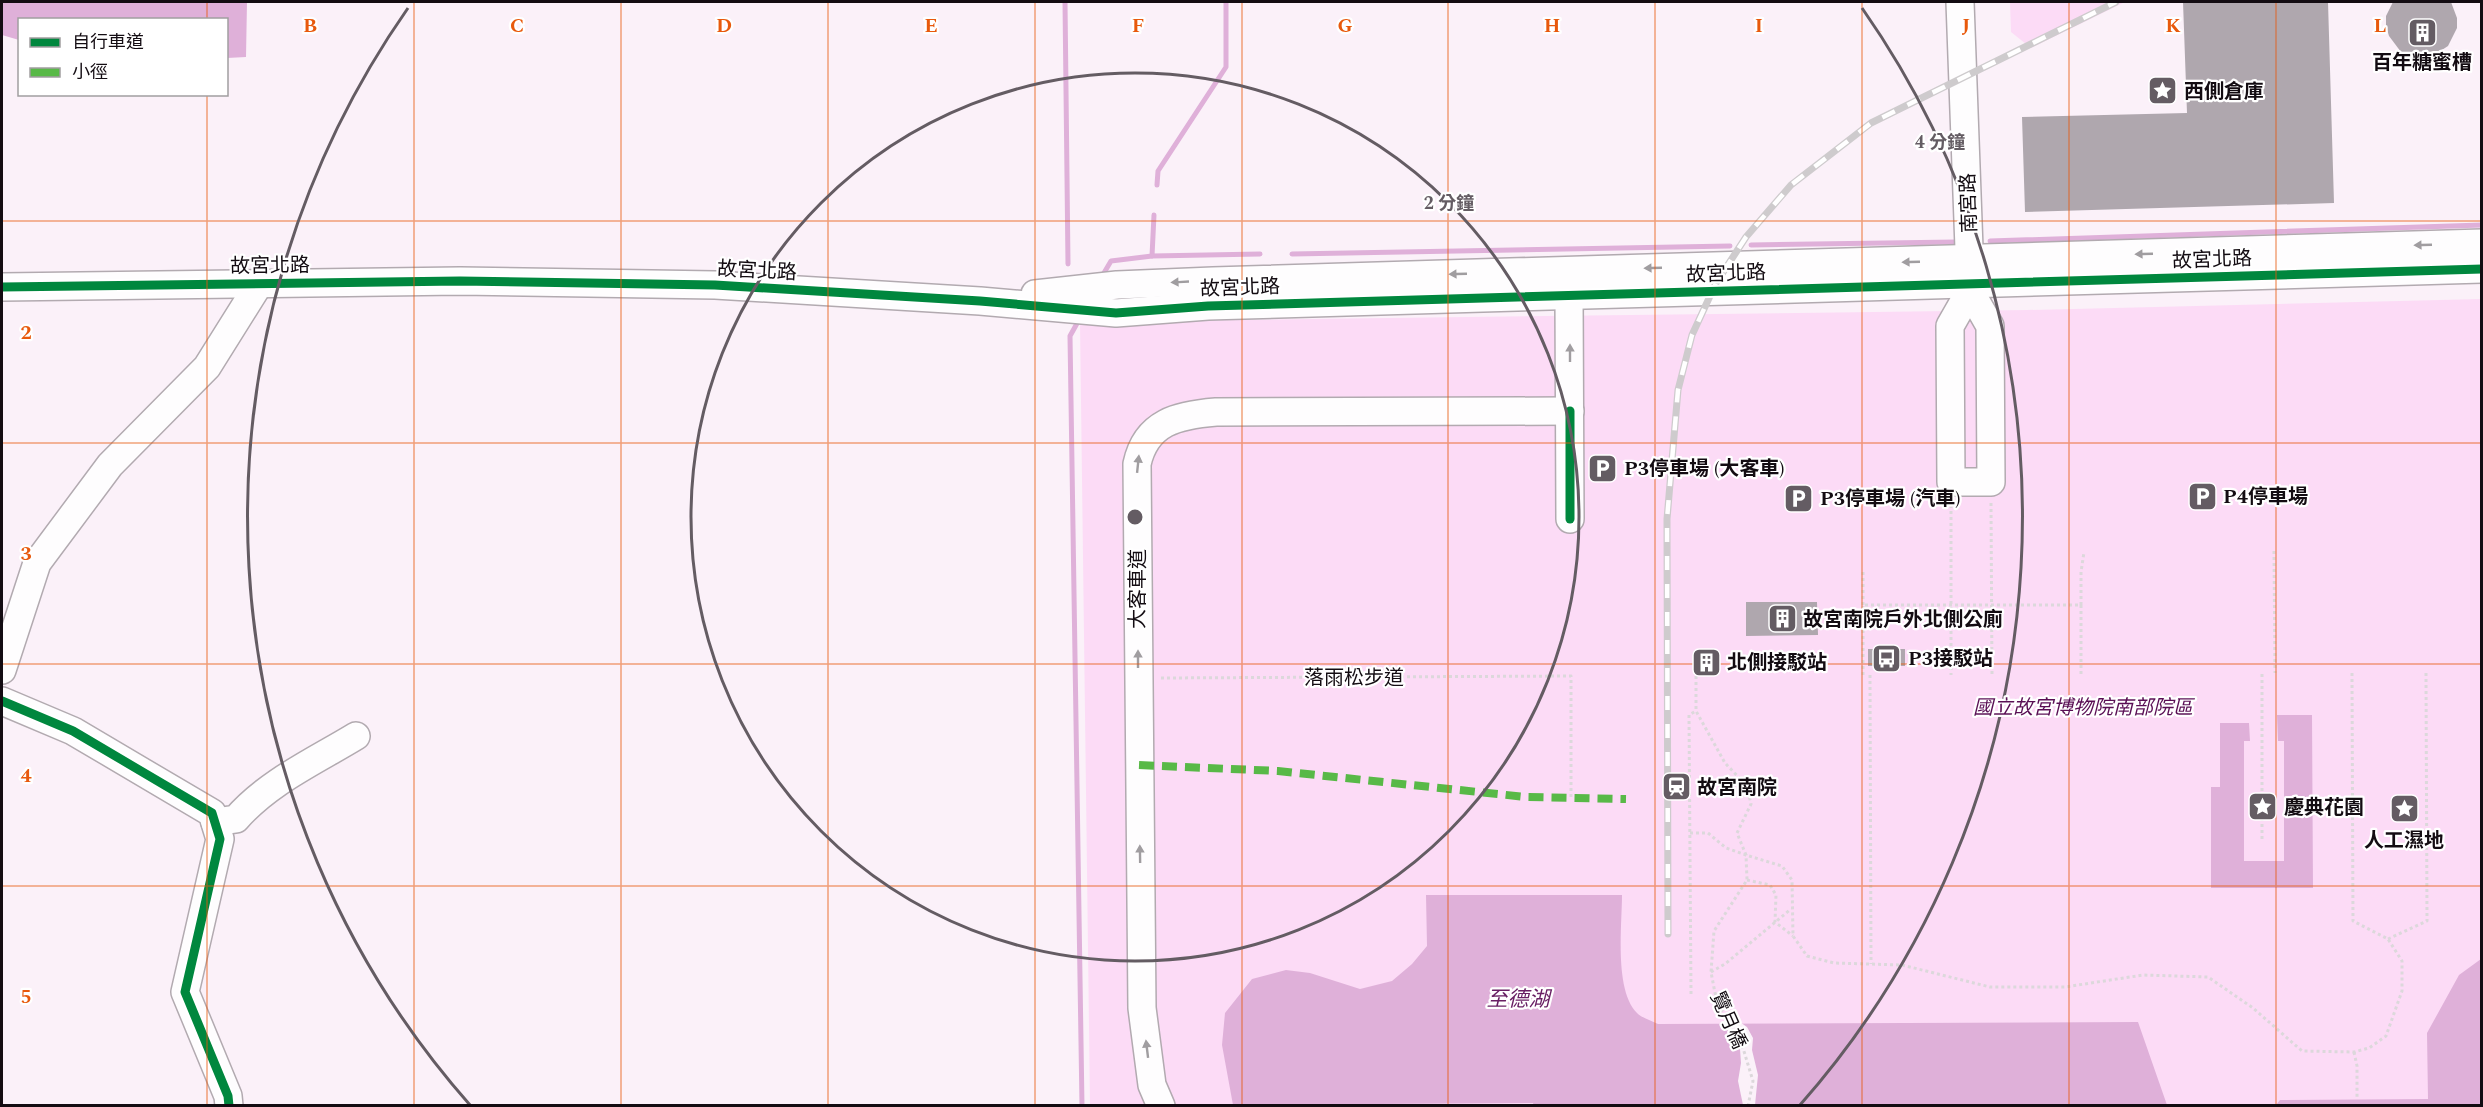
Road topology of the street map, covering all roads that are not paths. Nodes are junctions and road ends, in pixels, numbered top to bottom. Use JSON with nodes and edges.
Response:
{"nodes":[{"id":1,"x":1960,"y":2,"type":"edge"},
{"id":2,"x":2481,"y":243,"type":"edge"},
{"id":3,"x":2481,"y":269,"type":"edge"},
{"id":4,"x":1970,"y":278,"type":"junction"},
{"id":5,"x":260,"y":284,"type":"junction"},
{"id":6,"x":2,"y":287,"type":"edge"},
{"id":7,"x":1569,"y":295,"type":"junction"},
{"id":8,"x":980,"y":301,"type":"junction"},
{"id":9,"x":1570,"y":411,"type":"junction"},
{"id":10,"x":1570,"y":519,"type":"dead end"},
{"id":11,"x":2,"y":670,"type":"edge"},
{"id":12,"x":2,"y":701,"type":"edge"},
{"id":13,"x":356,"y":736,"type":"dead end"},
{"id":14,"x":215,"y":822,"type":"junction"},
{"id":15,"x":229,"y":1106,"type":"edge"},
{"id":16,"x":1161,"y":1106,"type":"edge"}],
"edges":[{"from":1,"to":4,"type":"street","name":"南宮路"},
{"from":2,"to":4,"type":"street","name":"故宮北路","one_way":true},
{"from":3,"to":4,"type":"street","name":"故宮北路"},
{"from":4,"to":4,"type":"street"},
{"from":4,"to":7,"type":"street","name":"故宮北路"},
{"from":4,"to":8,"type":"street","name":"故宮北路","one_way":true},
{"from":5,"to":6,"type":"street","name":"故宮北路"},
{"from":5,"to":8,"type":"street","name":"故宮北路"},
{"from":5,"to":11,"type":"street"},
{"from":7,"to":8,"type":"street","name":"故宮北路"},
{"from":9,"to":7,"type":"street","one_way":true},
{"from":9,"to":10,"type":"street"},
{"from":16,"to":9,"type":"street","name":"大客車道","one_way":true},
{"from":12,"to":14,"type":"street"},
{"from":13,"to":14,"type":"street"},
{"from":14,"to":15,"type":"street"}]}
